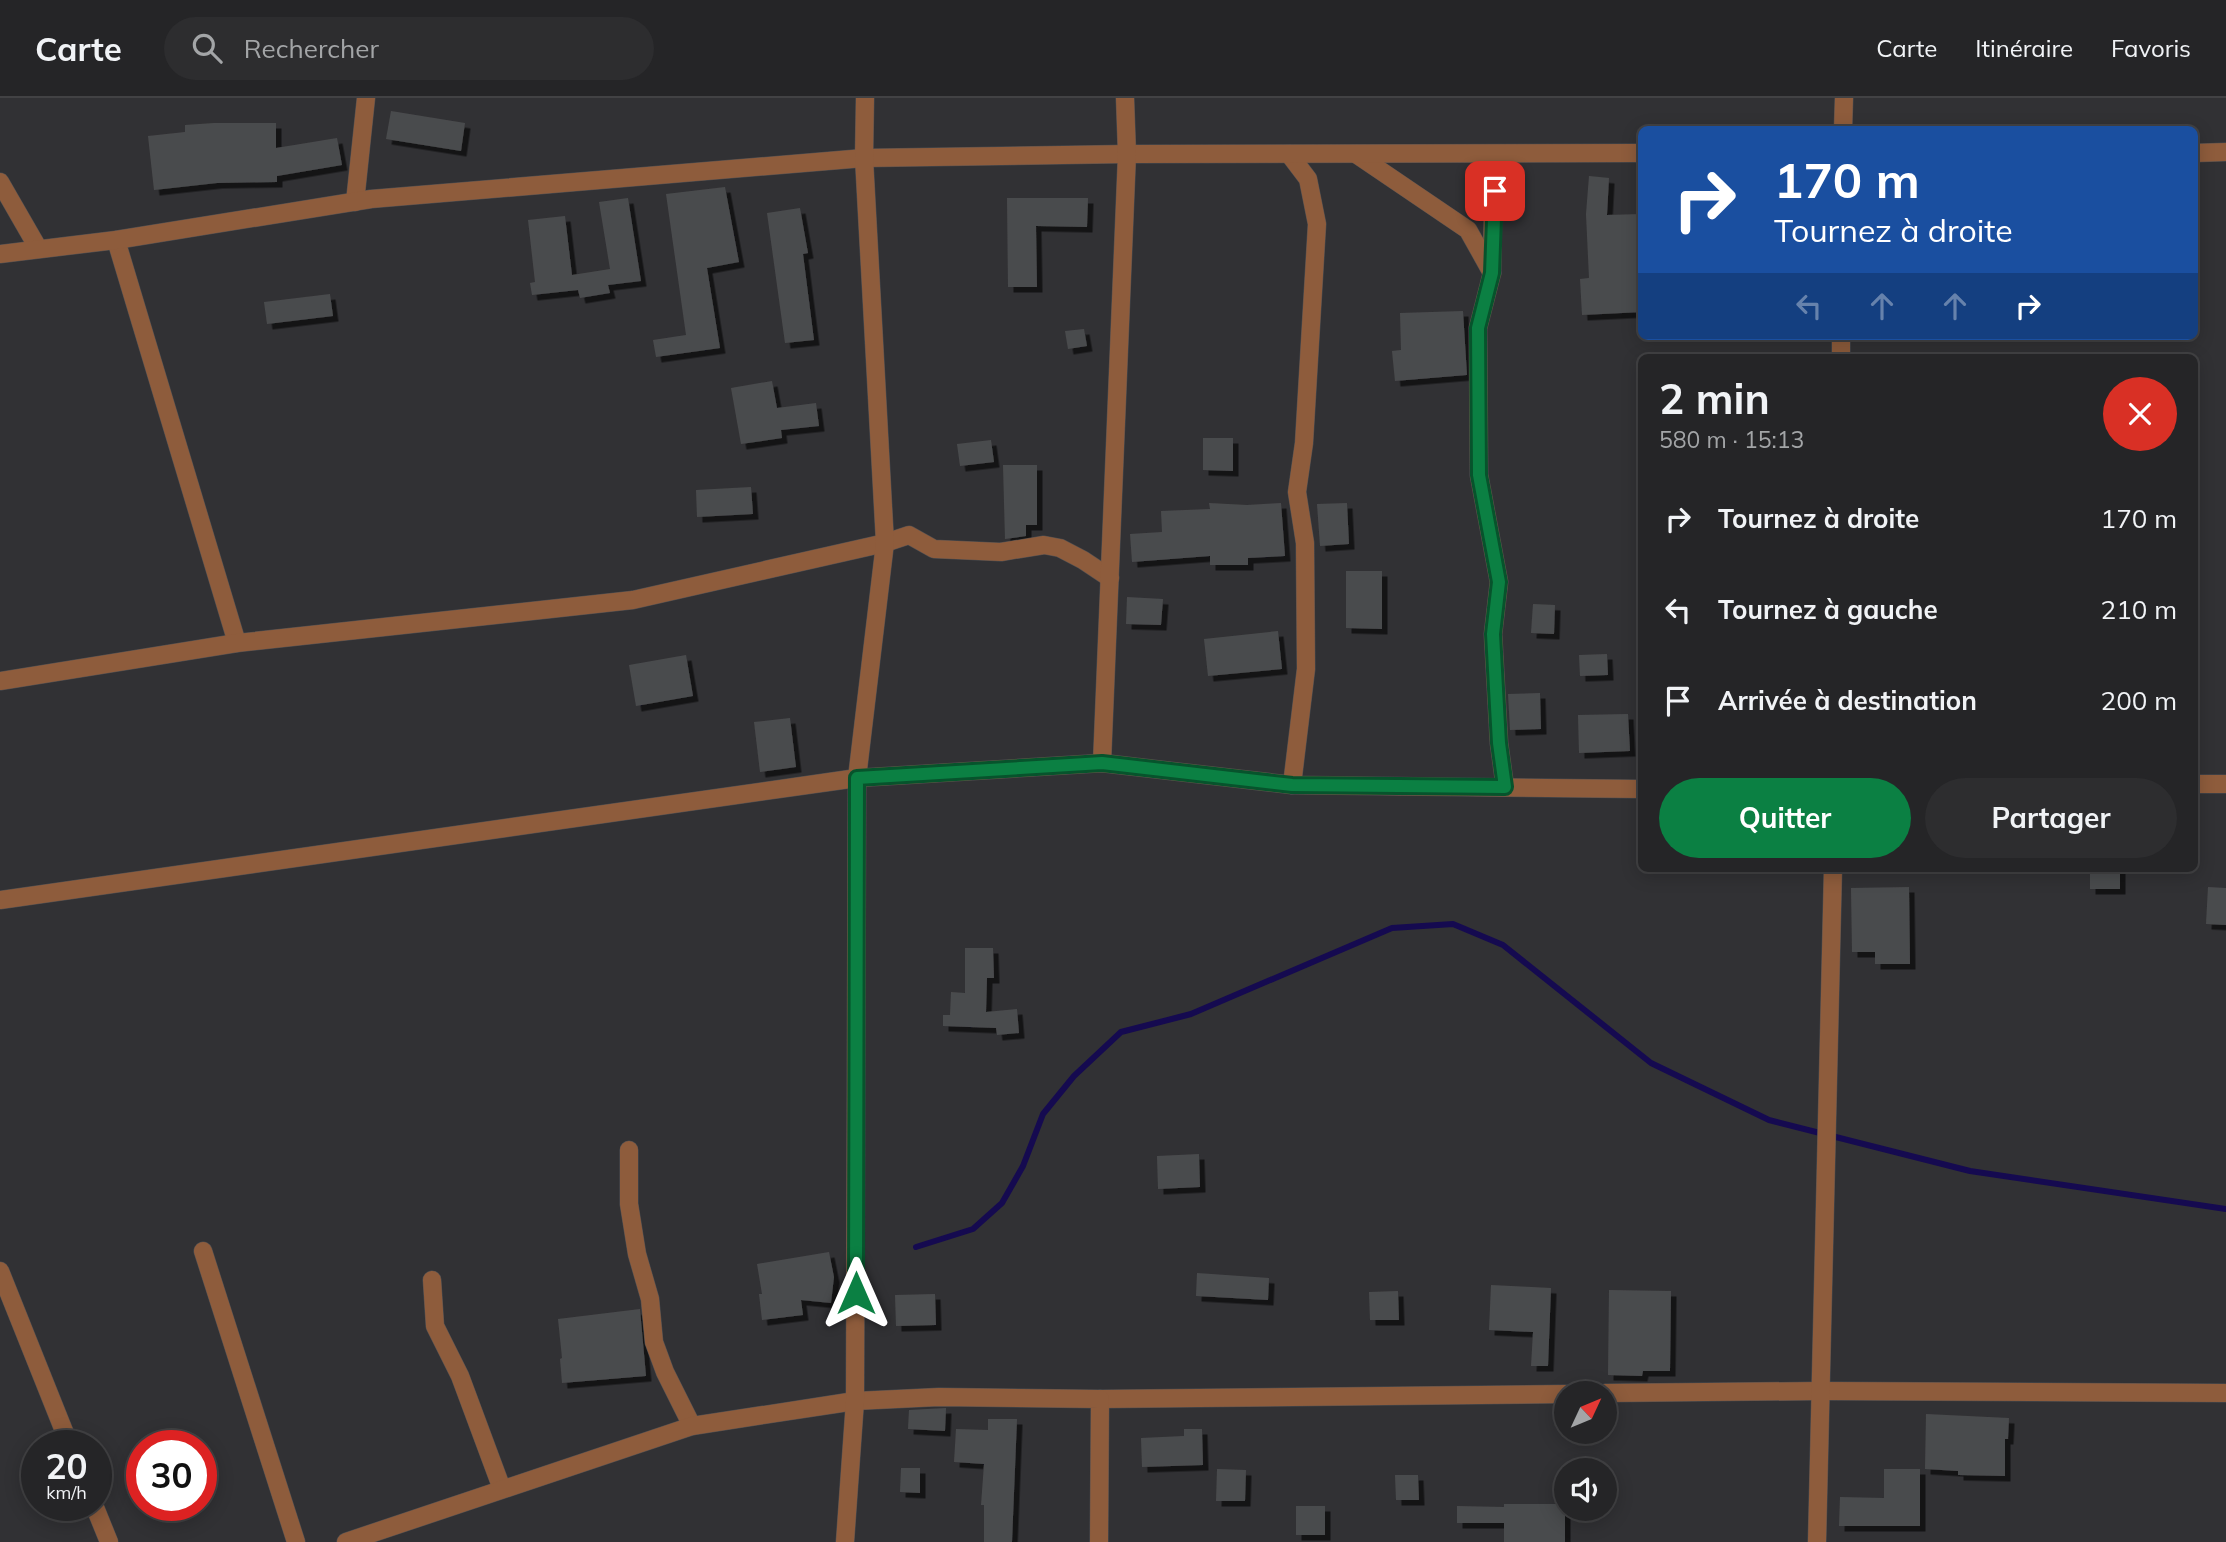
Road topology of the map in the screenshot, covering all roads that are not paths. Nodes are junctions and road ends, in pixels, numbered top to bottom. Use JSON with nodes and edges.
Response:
{"nodes":[{"id":1,"x":366,"y":98,"type":"edge"},
{"id":2,"x":865,"y":98,"type":"edge"},
{"id":3,"x":1125,"y":98,"type":"edge"},
{"id":4,"x":1844,"y":98,"type":"edge"},
{"id":5,"x":1843,"y":126,"type":"edge"},
{"id":6,"x":2226,"y":152,"type":"edge"},
{"id":7,"x":1638,"y":153,"type":"edge"},
{"id":8,"x":2198,"y":153,"type":"edge"},
{"id":9,"x":1127,"y":154,"type":"junction"},
{"id":10,"x":1289,"y":154,"type":"junction"},
{"id":11,"x":1356,"y":154,"type":"junction"},
{"id":12,"x":1499,"y":154,"type":"junction"},
{"id":13,"x":864,"y":158,"type":"junction"},
{"id":14,"x":0,"y":182,"type":"edge"},
{"id":15,"x":355,"y":202,"type":"junction"},
{"id":16,"x":116,"y":240,"type":"junction"},
{"id":17,"x":38,"y":248,"type":"junction"},
{"id":18,"x":0,"y":254,"type":"edge"},
{"id":19,"x":1492,"y":273,"type":"junction"},
{"id":20,"x":885,"y":543,"type":"junction"},
{"id":21,"x":1110,"y":578,"type":"junction"},
{"id":22,"x":237,"y":643,"type":"junction"},
{"id":23,"x":0,"y":681,"type":"edge"},
{"id":24,"x":1102,"y":763,"type":"junction"},
{"id":25,"x":857,"y":778,"type":"junction"},
{"id":26,"x":2198,"y":784,"type":"edge"},
{"id":27,"x":2226,"y":784,"type":"edge"},
{"id":28,"x":1292,"y":785,"type":"junction"},
{"id":29,"x":1505,"y":787,"type":"junction"},
{"id":30,"x":1638,"y":789,"type":"edge"},
{"id":31,"x":1833,"y":872,"type":"edge"},
{"id":32,"x":0,"y":900,"type":"edge"},
{"id":33,"x":629,"y":1150,"type":"dead end"},
{"id":34,"x":203,"y":1251,"type":"dead end"},
{"id":35,"x":0,"y":1271,"type":"edge"},
{"id":36,"x":432,"y":1280,"type":"dead end"},
{"id":37,"x":1820,"y":1391,"type":"junction"},
{"id":38,"x":1617,"y":1393,"type":"edge"},
{"id":39,"x":2226,"y":1393,"type":"edge"},
{"id":40,"x":1554,"y":1394,"type":"edge"},
{"id":41,"x":1100,"y":1399,"type":"junction"},
{"id":42,"x":855,"y":1401,"type":"junction"},
{"id":43,"x":692,"y":1426,"type":"junction"},
{"id":44,"x":64,"y":1430,"type":"edge"},
{"id":45,"x":502,"y":1489,"type":"junction"},
{"id":46,"x":100,"y":1521,"type":"edge"},
{"id":47,"x":109,"y":1542,"type":"edge"},
{"id":48,"x":296,"y":1542,"type":"edge"},
{"id":49,"x":346,"y":1542,"type":"edge"},
{"id":50,"x":845,"y":1542,"type":"edge"},
{"id":51,"x":1099,"y":1542,"type":"edge"},
{"id":52,"x":1817,"y":1542,"type":"edge"}],
"edges":[{"from":1,"to":15,"type":"street"},
{"from":2,"to":13,"type":"street"},
{"from":3,"to":9,"type":"street"},
{"from":4,"to":5,"type":"street"},
{"from":6,"to":8,"type":"street"},
{"from":7,"to":12,"type":"street"},
{"from":9,"to":10,"type":"street"},
{"from":9,"to":13,"type":"street"},
{"from":9,"to":21,"type":"street"},
{"from":10,"to":11,"type":"street"},
{"from":10,"to":28,"type":"street"},
{"from":11,"to":12,"type":"street"},
{"from":11,"to":19,"type":"street"},
{"from":12,"to":19,"type":"street"},
{"from":13,"to":15,"type":"street"},
{"from":13,"to":20,"type":"street"},
{"from":14,"to":17,"type":"street"},
{"from":15,"to":16,"type":"street"},
{"from":16,"to":17,"type":"street"},
{"from":16,"to":22,"type":"street"},
{"from":17,"to":18,"type":"street"},
{"from":19,"to":29,"type":"street"},
{"from":20,"to":21,"type":"street"},
{"from":20,"to":22,"type":"street"},
{"from":20,"to":25,"type":"street"},
{"from":21,"to":24,"type":"street"},
{"from":22,"to":23,"type":"street"},
{"from":24,"to":25,"type":"street"},
{"from":24,"to":28,"type":"street"},
{"from":25,"to":32,"type":"street"},
{"from":25,"to":42,"type":"street"},
{"from":26,"to":27,"type":"street"},
{"from":28,"to":29,"type":"street"},
{"from":29,"to":30,"type":"street"},
{"from":31,"to":37,"type":"street"},
{"from":33,"to":43,"type":"street"},
{"from":34,"to":48,"type":"street"},
{"from":35,"to":44,"type":"street"},
{"from":36,"to":45,"type":"street"},
{"from":37,"to":38,"type":"street"},
{"from":37,"to":39,"type":"street"},
{"from":37,"to":52,"type":"street"},
{"from":40,"to":41,"type":"street"},
{"from":41,"to":42,"type":"street"},
{"from":41,"to":51,"type":"street"},
{"from":42,"to":43,"type":"street"},
{"from":42,"to":50,"type":"street"},
{"from":43,"to":45,"type":"street"},
{"from":45,"to":49,"type":"street"},
{"from":46,"to":47,"type":"street"}]}
